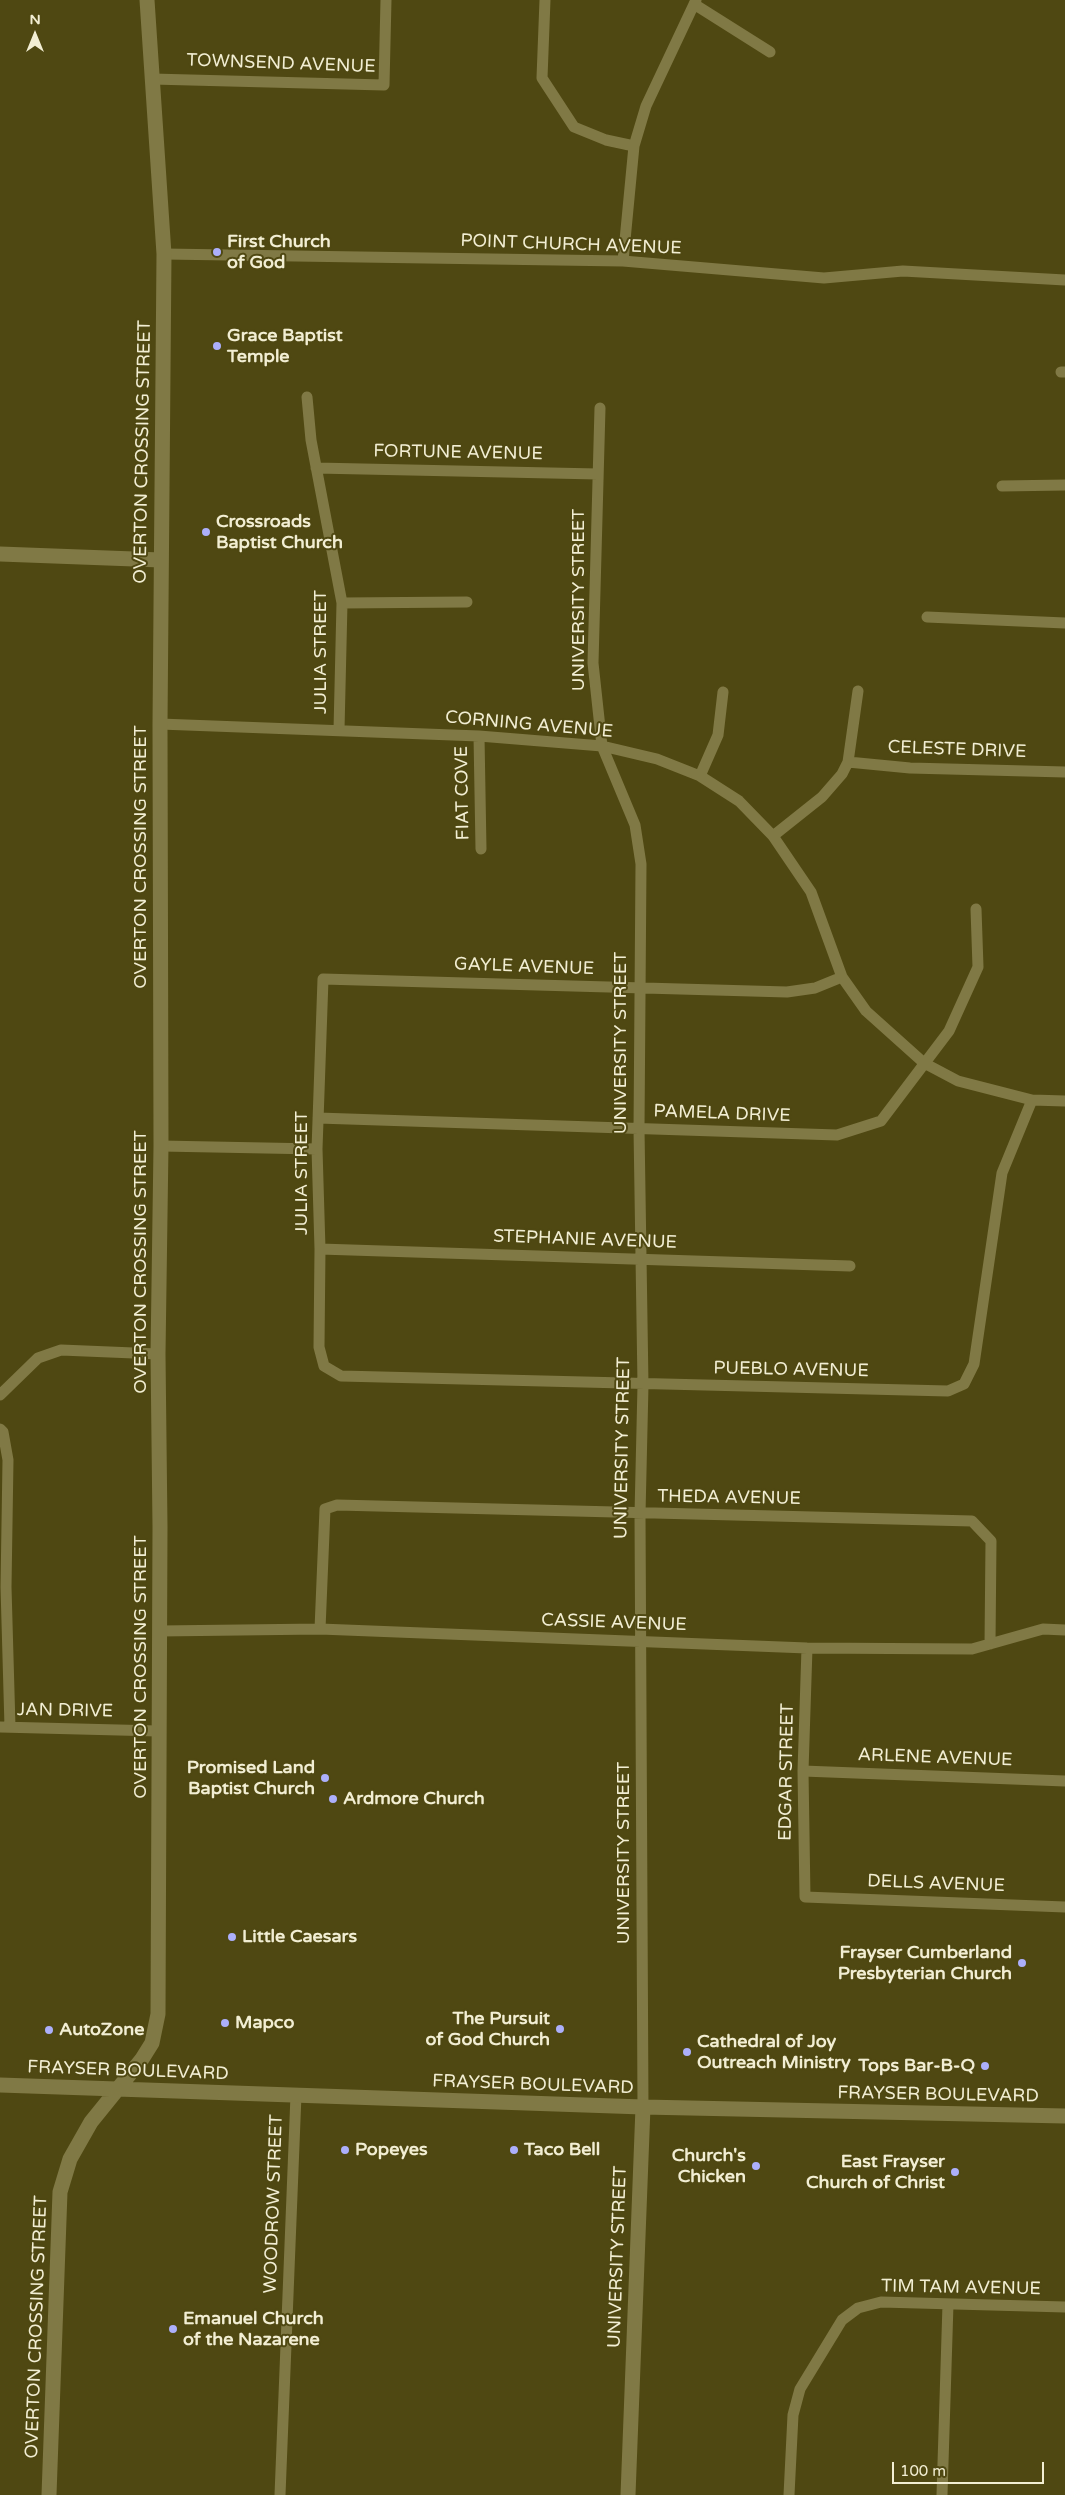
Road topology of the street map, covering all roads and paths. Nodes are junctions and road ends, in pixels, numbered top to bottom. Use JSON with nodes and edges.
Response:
{"nodes":[{"id":1,"x":146,"y":0,"type":"edge"},
{"id":2,"x":386,"y":0,"type":"edge"},
{"id":3,"x":545,"y":0,"type":"edge"},
{"id":4,"x":695,"y":2,"type":"edge"},
{"id":5,"x":770,"y":52,"type":"dead end"},
{"id":6,"x":152,"y":78,"type":"junction"},
{"id":7,"x":634,"y":146,"type":"junction"},
{"id":8,"x":164,"y":254,"type":"junction"},
{"id":9,"x":623,"y":261,"type":"junction"},
{"id":10,"x":1065,"y":280,"type":"edge"},
{"id":11,"x":307,"y":397,"type":"dead end"},
{"id":12,"x":600,"y":408,"type":"dead end"},
{"id":13,"x":316,"y":468,"type":"junction"},
{"id":14,"x":598,"y":474,"type":"junction"},
{"id":15,"x":1065,"y":485,"type":"edge"},
{"id":16,"x":1002,"y":486,"type":"dead end"},
{"id":17,"x":0,"y":554,"type":"edge"},
{"id":18,"x":161,"y":560,"type":"junction"},
{"id":19,"x":467,"y":602,"type":"dead end"},
{"id":20,"x":342,"y":603,"type":"junction"},
{"id":21,"x":927,"y":617,"type":"dead end"},
{"id":22,"x":1065,"y":623,"type":"edge"},
{"id":23,"x":858,"y":691,"type":"dead end"},
{"id":24,"x":723,"y":692,"type":"dead end"},
{"id":25,"x":160,"y":724,"type":"junction"},
{"id":26,"x":339,"y":730,"type":"junction"},
{"id":27,"x":479,"y":736,"type":"junction"},
{"id":28,"x":602,"y":746,"type":"junction"},
{"id":29,"x":848,"y":762,"type":"junction"},
{"id":30,"x":1065,"y":772,"type":"edge"},
{"id":31,"x":700,"y":776,"type":"junction"},
{"id":32,"x":773,"y":836,"type":"junction"},
{"id":33,"x":481,"y":849,"type":"dead end"},
{"id":34,"x":976,"y":909,"type":"dead end"},
{"id":35,"x":842,"y":977,"type":"junction"},
{"id":36,"x":323,"y":979,"type":"joint"},
{"id":37,"x":640,"y":988,"type":"junction"},
{"id":38,"x":924,"y":1062,"type":"junction"},
{"id":39,"x":1032,"y":1100,"type":"junction"},
{"id":40,"x":1065,"y":1101,"type":"edge"},
{"id":41,"x":318,"y":1118,"type":"junction"},
{"id":42,"x":639,"y":1129,"type":"junction"},
{"id":43,"x":161,"y":1146,"type":"junction"},
{"id":44,"x":317,"y":1149,"type":"junction"},
{"id":45,"x":320,"y":1249,"type":"junction"},
{"id":46,"x":642,"y":1260,"type":"junction"},
{"id":47,"x":850,"y":1266,"type":"dead end"},
{"id":48,"x":158,"y":1354,"type":"junction"},
{"id":49,"x":324,"y":1366,"type":"joint"},
{"id":50,"x":643,"y":1385,"type":"junction"},
{"id":51,"x":0,"y":1395,"type":"edge"},
{"id":52,"x":0,"y":1429,"type":"edge"},
{"id":53,"x":640,"y":1514,"type":"junction"},
{"id":54,"x":3,"y":1587,"type":"edge"},
{"id":55,"x":320,"y":1629,"type":"junction"},
{"id":56,"x":1065,"y":1630,"type":"edge"},
{"id":57,"x":160,"y":1631,"type":"junction"},
{"id":58,"x":642,"y":1642,"type":"junction"},
{"id":59,"x":990,"y":1644,"type":"junction"},
{"id":60,"x":807,"y":1648,"type":"junction"},
{"id":61,"x":5,"y":1727,"type":"edge"},
{"id":62,"x":158,"y":1731,"type":"junction"},
{"id":63,"x":803,"y":1771,"type":"junction"},
{"id":64,"x":1065,"y":1781,"type":"edge"},
{"id":65,"x":805,"y":1897,"type":"joint"},
{"id":66,"x":1065,"y":1906,"type":"edge"},
{"id":67,"x":0,"y":2085,"type":"edge"},
{"id":68,"x":115,"y":2090,"type":"junction"},
{"id":69,"x":296,"y":2095,"type":"junction"},
{"id":70,"x":643,"y":2107,"type":"junction"},
{"id":71,"x":1065,"y":2116,"type":"edge"},
{"id":72,"x":948,"y":2304,"type":"junction"},
{"id":73,"x":1065,"y":2307,"type":"edge"},
{"id":74,"x":49,"y":2495,"type":"edge"},
{"id":75,"x":280,"y":2495,"type":"edge"},
{"id":76,"x":628,"y":2495,"type":"edge"},
{"id":77,"x":789,"y":2495,"type":"edge"},
{"id":78,"x":942,"y":2495,"type":"edge"}],
"edges":[{"from":1,"to":6,"type":"street","name":"OVERTON CROSSING STREET"},
{"from":2,"to":6,"type":"street","name":"TOWNSEND AVENUE"},
{"from":3,"to":7,"type":"street"},
{"from":4,"to":5,"type":"street"},
{"from":4,"to":7,"type":"street"},
{"from":6,"to":8,"type":"street","name":"OVERTON CROSSING STREET"},
{"from":7,"to":9,"type":"street"},
{"from":8,"to":9,"type":"street","name":"POINT CHURCH AVENUE"},
{"from":8,"to":18,"type":"street","name":"OVERTON CROSSING STREET"},
{"from":9,"to":10,"type":"street","name":"POINT CHURCH AVENUE"},
{"from":11,"to":13,"type":"street","name":"JULIA STREET"},
{"from":12,"to":14,"type":"street","name":"UNIVERSITY STREET"},
{"from":13,"to":14,"type":"street","name":"FORTUNE AVENUE"},
{"from":13,"to":20,"type":"street","name":"JULIA STREET"},
{"from":14,"to":28,"type":"street","name":"UNIVERSITY STREET"},
{"from":15,"to":16,"type":"street"},
{"from":17,"to":18,"type":"street"},
{"from":18,"to":25,"type":"street","name":"OVERTON CROSSING STREET"},
{"from":19,"to":20,"type":"street"},
{"from":20,"to":26,"type":"street","name":"JULIA STREET"},
{"from":21,"to":22,"type":"street"},
{"from":23,"to":29,"type":"street"},
{"from":24,"to":31,"type":"street"},
{"from":25,"to":26,"type":"street","name":"CORNING AVENUE"},
{"from":25,"to":43,"type":"street","name":"OVERTON CROSSING STREET"},
{"from":26,"to":27,"type":"street","name":"CORNING AVENUE"},
{"from":27,"to":28,"type":"street","name":"CORNING AVENUE"},
{"from":27,"to":33,"type":"street","name":"FIAT COVE"},
{"from":28,"to":31,"type":"street","name":"CORNING AVENUE"},
{"from":28,"to":37,"type":"street","name":"UNIVERSITY STREET"},
{"from":29,"to":30,"type":"street","name":"CELESTE DRIVE"},
{"from":29,"to":32,"type":"street"},
{"from":31,"to":32,"type":"street","name":"CORNING AVENUE"},
{"from":32,"to":35,"type":"street","name":"CORNING AVENUE"},
{"from":34,"to":38,"type":"street","name":"PAMELA DRIVE"},
{"from":35,"to":37,"type":"street","name":"GAYLE AVENUE"},
{"from":35,"to":38,"type":"street","name":"CORNING AVENUE"},
{"from":36,"to":37,"type":"street","name":"GAYLE AVENUE"},
{"from":36,"to":41,"type":"street","name":"JULIA STREET"},
{"from":37,"to":42,"type":"street","name":"UNIVERSITY STREET"},
{"from":38,"to":39,"type":"street","name":"CORNING AVENUE"},
{"from":38,"to":42,"type":"street","name":"PAMELA DRIVE"},
{"from":39,"to":40,"type":"street","name":"CORNING AVENUE"},
{"from":39,"to":50,"type":"street","name":"PUEBLO AVENUE"},
{"from":41,"to":42,"type":"street","name":"PAMELA DRIVE"},
{"from":41,"to":44,"type":"street","name":"JULIA STREET"},
{"from":42,"to":46,"type":"street","name":"UNIVERSITY STREET"},
{"from":43,"to":44,"type":"street"},
{"from":43,"to":48,"type":"street","name":"OVERTON CROSSING STREET"},
{"from":44,"to":45,"type":"street","name":"JULIA STREET"},
{"from":45,"to":46,"type":"street","name":"STEPHANIE AVENUE"},
{"from":45,"to":49,"type":"street","name":"JULIA STREET"},
{"from":46,"to":47,"type":"street","name":"STEPHANIE AVENUE"},
{"from":46,"to":50,"type":"street","name":"UNIVERSITY STREET"},
{"from":48,"to":51,"type":"street"},
{"from":48,"to":57,"type":"street","name":"OVERTON CROSSING STREET"},
{"from":49,"to":50,"type":"street","name":"PUEBLO AVENUE"},
{"from":50,"to":53,"type":"street","name":"UNIVERSITY STREET"},
{"from":52,"to":54,"type":"street"},
{"from":53,"to":55,"type":"street","name":"THEDA AVENUE"},
{"from":53,"to":58,"type":"street","name":"UNIVERSITY STREET"},
{"from":53,"to":59,"type":"street","name":"THEDA AVENUE"},
{"from":54,"to":61,"type":"street"},
{"from":55,"to":57,"type":"street","name":"CASSIE AVENUE"},
{"from":55,"to":58,"type":"street","name":"CASSIE AVENUE"},
{"from":56,"to":59,"type":"street","name":"CASSIE AVENUE"},
{"from":57,"to":62,"type":"street","name":"OVERTON CROSSING STREET"},
{"from":58,"to":60,"type":"street","name":"CASSIE AVENUE"},
{"from":58,"to":70,"type":"street","name":"UNIVERSITY STREET"},
{"from":59,"to":60,"type":"street","name":"CASSIE AVENUE"},
{"from":60,"to":63,"type":"street","name":"EDGAR STREET"},
{"from":61,"to":62,"type":"street","name":"JAN DRIVE"},
{"from":62,"to":68,"type":"street","name":"OVERTON CROSSING STREET"},
{"from":63,"to":64,"type":"street","name":"ARLENE AVENUE"},
{"from":63,"to":65,"type":"street","name":"EDGAR STREET"},
{"from":65,"to":66,"type":"street","name":"DELLS AVENUE"},
{"from":67,"to":68,"type":"street","name":"FRAYSER BOULEVARD"},
{"from":68,"to":69,"type":"street","name":"FRAYSER BOULEVARD"},
{"from":68,"to":74,"type":"street","name":"OVERTON CROSSING STREET"},
{"from":69,"to":70,"type":"street","name":"FRAYSER BOULEVARD"},
{"from":69,"to":75,"type":"street","name":"WOODROW STREET"},
{"from":70,"to":71,"type":"street","name":"FRAYSER BOULEVARD"},
{"from":70,"to":76,"type":"street","name":"UNIVERSITY STREET"},
{"from":72,"to":73,"type":"street","name":"TIM TAM AVENUE"},
{"from":72,"to":77,"type":"street","name":"TIM TAM AVENUE"},
{"from":72,"to":78,"type":"street"}]}
